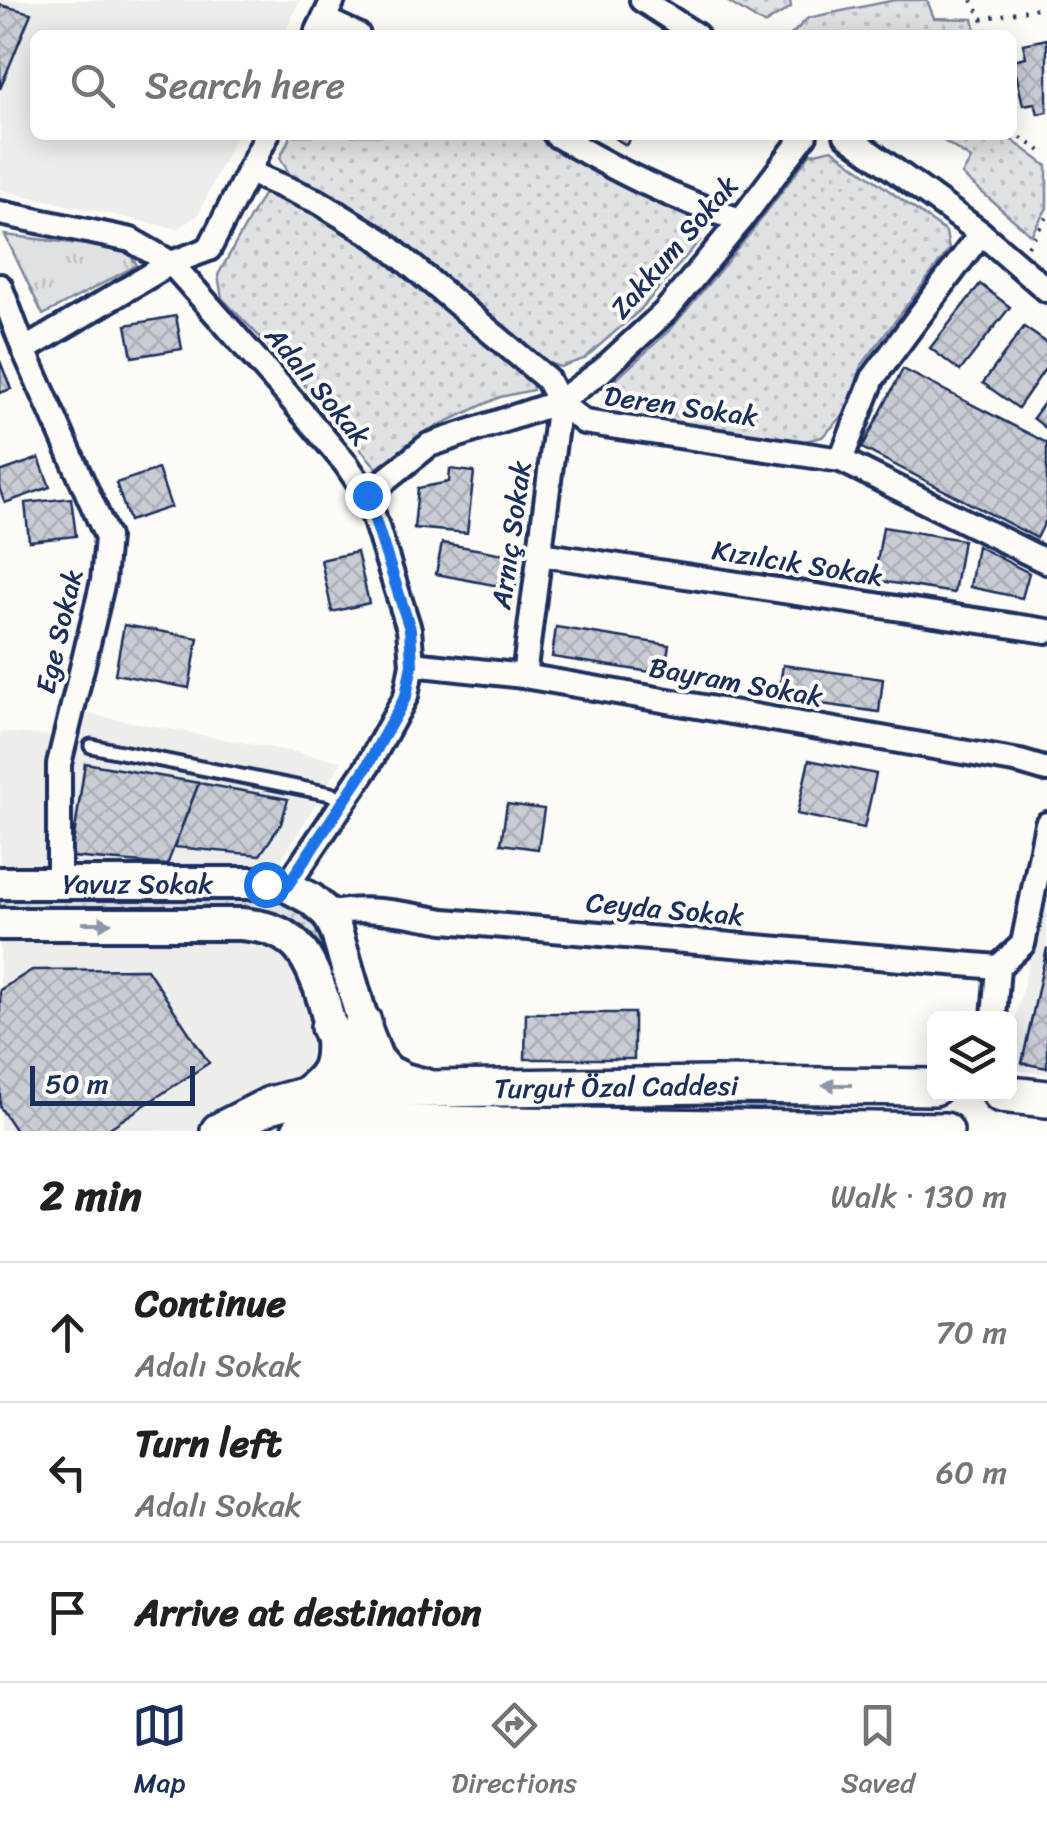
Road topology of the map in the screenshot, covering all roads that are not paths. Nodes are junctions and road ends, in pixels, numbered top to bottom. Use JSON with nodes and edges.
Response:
{"nodes":[{"id":1,"x":642,"y":0,"type":"edge"},
{"id":2,"x":324,"y":18,"type":"edge"},
{"id":3,"x":348,"y":30,"type":"edge"},
{"id":4,"x":688,"y":30,"type":"edge"},
{"id":5,"x":265,"y":140,"type":"edge"},
{"id":6,"x":565,"y":140,"type":"edge"},
{"id":7,"x":800,"y":140,"type":"edge"},
{"id":8,"x":853,"y":140,"type":"edge"},
{"id":9,"x":249,"y":172,"type":"junction"},
{"id":10,"x":0,"y":212,"type":"edge"},
{"id":11,"x":741,"y":220,"type":"junction"},
{"id":12,"x":981,"y":233,"type":"junction"},
{"id":13,"x":171,"y":263,"type":"junction"},
{"id":14,"x":0,"y":286,"type":"edge"},
{"id":15,"x":1047,"y":290,"type":"edge"},
{"id":16,"x":24,"y":350,"type":"junction"},
{"id":17,"x":559,"y":402,"type":"junction"},
{"id":18,"x":841,"y":460,"type":"junction"},
{"id":19,"x":367,"y":495,"type":"junction"},
{"id":20,"x":540,"y":554,"type":"junction"},
{"id":21,"x":1047,"y":562,"type":"edge"},
{"id":22,"x":1047,"y":631,"type":"edge"},
{"id":23,"x":412,"y":664,"type":"junction"},
{"id":24,"x":524,"y":676,"type":"junction"},
{"id":25,"x":92,"y":746,"type":"dead end"},
{"id":26,"x":1047,"y":770,"type":"edge"},
{"id":27,"x":342,"y":802,"type":"junction"},
{"id":28,"x":1047,"y":824,"type":"edge"},
{"id":29,"x":59,"y":882,"type":"junction"},
{"id":30,"x":0,"y":883,"type":"edge"},
{"id":31,"x":287,"y":886,"type":"junction"},
{"id":32,"x":328,"y":914,"type":"junction"},
{"id":33,"x":0,"y":924,"type":"edge"},
{"id":34,"x":998,"y":966,"type":"junction"},
{"id":35,"x":995,"y":1011,"type":"edge"},
{"id":36,"x":346,"y":1024,"type":"junction"},
{"id":37,"x":927,"y":1088,"type":"edge"},
{"id":38,"x":454,"y":1089,"type":"junction"},
{"id":39,"x":361,"y":1090,"type":"junction"},
{"id":40,"x":1017,"y":1096,"type":"edge"},
{"id":41,"x":1047,"y":1099,"type":"edge"},
{"id":42,"x":300,"y":1114,"type":"edge"},
{"id":43,"x":407,"y":1123,"type":"junction"},
{"id":44,"x":219,"y":1131,"type":"edge"},
{"id":45,"x":265,"y":1131,"type":"edge"},
{"id":46,"x":945,"y":1131,"type":"edge"}],
"edges":[{"from":1,"to":4,"type":"street"},
{"from":2,"to":3,"type":"street"},
{"from":5,"to":9,"type":"street"},
{"from":6,"to":11,"type":"street"},
{"from":7,"to":11,"type":"street","name":"Zakkum Sokak"},
{"from":8,"to":12,"type":"street"},
{"from":9,"to":13,"type":"street"},
{"from":9,"to":17,"type":"street","name":"Deren Sokak"},
{"from":10,"to":13,"type":"street","name":"Adalı Sokak"},
{"from":11,"to":17,"type":"street","name":"Zakkum Sokak"},
{"from":12,"to":15,"type":"street"},
{"from":12,"to":18,"type":"street"},
{"from":13,"to":16,"type":"street"},
{"from":13,"to":19,"type":"street","name":"Adalı Sokak"},
{"from":14,"to":16,"type":"street","name":"Ege Sokak"},
{"from":16,"to":29,"type":"street","name":"Ege Sokak"},
{"from":17,"to":18,"type":"street","name":"Deren Sokak"},
{"from":17,"to":19,"type":"street","name":"Zakkum Sokak"},
{"from":17,"to":20,"type":"street","name":"Arnıç Sokak"},
{"from":18,"to":21,"type":"street","name":"Deren Sokak"},
{"from":19,"to":23,"type":"street","name":"Adalı Sokak"},
{"from":20,"to":22,"type":"street","name":"Kızılcık Sokak"},
{"from":20,"to":24,"type":"street","name":"Arnıç Sokak"},
{"from":23,"to":24,"type":"street","name":"Bayram Sokak"},
{"from":23,"to":27,"type":"street","name":"Adalı Sokak"},
{"from":24,"to":26,"type":"street","name":"Bayram Sokak"},
{"from":25,"to":27,"type":"lane"},
{"from":27,"to":31,"type":"street","name":"Adalı Sokak"},
{"from":28,"to":34,"type":"street"},
{"from":29,"to":30,"type":"main road","name":"Yavuz Sokak"},
{"from":29,"to":31,"type":"main road","name":"Yavuz Sokak"},
{"from":31,"to":32,"type":"main road"},
{"from":32,"to":34,"type":"street","name":"Ceyda Sokak"},
{"from":32,"to":36,"type":"main road","name":"Yavuz Sokak"},
{"from":33,"to":36,"type":"main road","name":"Yavuz Sokak","one_way":true},
{"from":34,"to":35,"type":"street"},
{"from":36,"to":38,"type":"main road","name":"Yavuz Sokak"},
{"from":36,"to":39,"type":"main road"},
{"from":36,"to":42,"type":"main road","name":"Yavuz Sokak"},
{"from":37,"to":38,"type":"main road","name":"Turgut Özal Caddesi","one_way":true},
{"from":38,"to":39,"type":"main road","name":"Turgut Özal Caddesi"},
{"from":39,"to":42,"type":"main road","name":"Turgut Özal Caddesi"},
{"from":39,"to":43,"type":"main road"},
{"from":39,"to":45,"type":"main road"},
{"from":40,"to":41,"type":"main road"},
{"from":42,"to":43,"type":"main road","name":"Turgut Özal Caddesi"},
{"from":42,"to":44,"type":"main road"},
{"from":43,"to":46,"type":"main road","name":"Turgut Özal Caddesi"}]}
